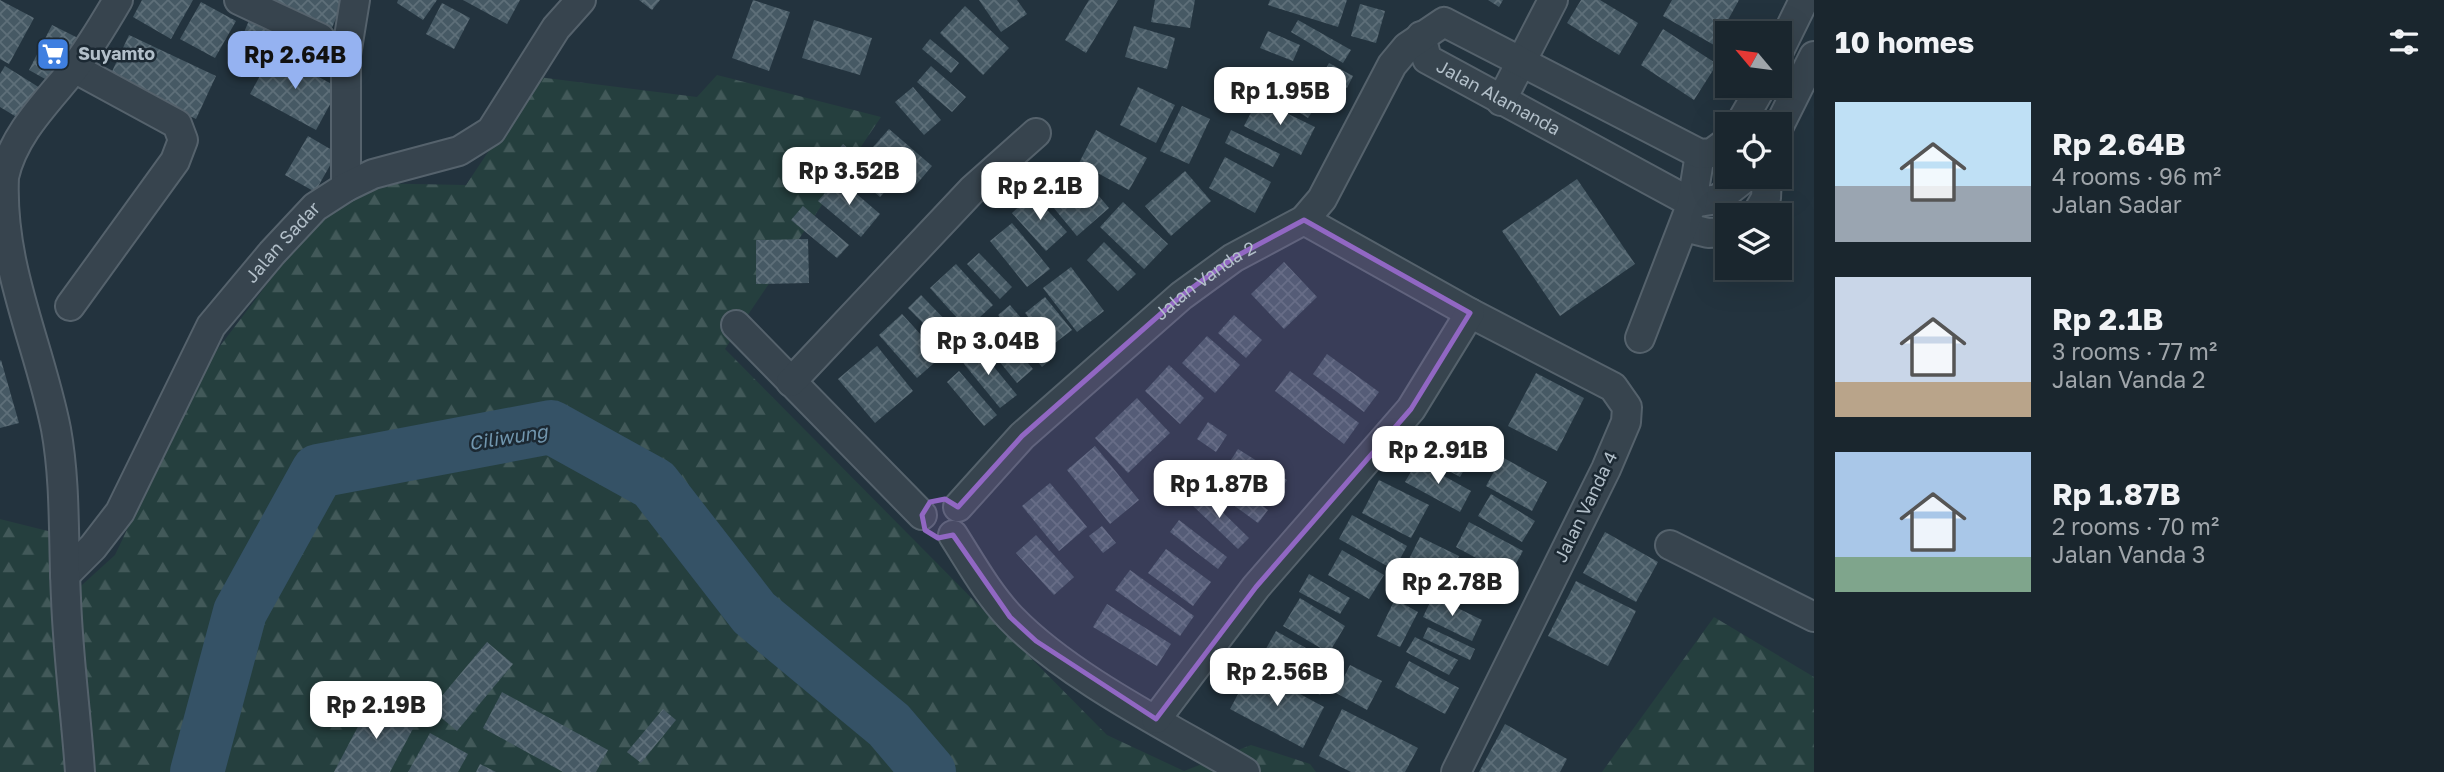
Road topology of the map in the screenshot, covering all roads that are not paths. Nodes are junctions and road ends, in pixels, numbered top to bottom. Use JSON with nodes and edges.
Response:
{"nodes":[{"id":1,"x":239,"y":0,"type":"edge"},
{"id":2,"x":355,"y":0,"type":"edge"},
{"id":3,"x":582,"y":0,"type":"edge"},
{"id":4,"x":1553,"y":0,"type":"edge"},
{"id":5,"x":1804,"y":0,"type":"edge"},
{"id":6,"x":111,"y":2,"type":"edge"},
{"id":7,"x":1792,"y":24,"type":"edge"},
{"id":8,"x":1421,"y":36,"type":"junction"},
{"id":9,"x":320,"y":38,"type":"dead end"},
{"id":10,"x":1814,"y":55,"type":"edge"},
{"id":11,"x":1522,"y":62,"type":"junction"},
{"id":12,"x":74,"y":68,"type":"junction"},
{"id":13,"x":1501,"y":101,"type":"junction"},
{"id":14,"x":1786,"y":112,"type":"edge"},
{"id":15,"x":1036,"y":133,"type":"dead end"},
{"id":16,"x":1715,"y":151,"type":"edge"},
{"id":17,"x":1700,"y":153,"type":"junction"},
{"id":18,"x":346,"y":187,"type":"junction"},
{"id":19,"x":1731,"y":189,"type":"edge"},
{"id":20,"x":1688,"y":215,"type":"junction"},
{"id":21,"x":1304,"y":220,"type":"junction"},
{"id":22,"x":1715,"y":233,"type":"edge"},
{"id":23,"x":70,"y":306,"type":"dead end"},
{"id":24,"x":1470,"y":313,"type":"junction"},
{"id":25,"x":736,"y":325,"type":"dead end"},
{"id":26,"x":1640,"y":338,"type":"dead end"},
{"id":27,"x":791,"y":382,"type":"junction"},
{"id":28,"x":958,"y":507,"type":"junction"},
{"id":29,"x":922,"y":515,"type":"junction"},
{"id":30,"x":953,"y":535,"type":"junction"},
{"id":31,"x":1670,"y":545,"type":"dead end"},
{"id":32,"x":65,"y":575,"type":"junction"},
{"id":33,"x":1814,"y":617,"type":"edge"},
{"id":34,"x":1156,"y":719,"type":"junction"},
{"id":35,"x":80,"y":772,"type":"edge"},
{"id":36,"x":1245,"y":772,"type":"edge"},
{"id":37,"x":1456,"y":772,"type":"edge"}],
"edges":[{"from":1,"to":9,"type":"street"},
{"from":2,"to":18,"type":"street"},
{"from":3,"to":18,"type":"street","name":"Jalan Sadar"},
{"from":4,"to":11,"type":"street"},
{"from":5,"to":7,"type":"street"},
{"from":6,"to":12,"type":"street"},
{"from":8,"to":11,"type":"street"},
{"from":8,"to":13,"type":"street","name":"Jalan Alamanda"},
{"from":8,"to":21,"type":"street","name":"Jalan Vanda 2"},
{"from":10,"to":14,"type":"street"},
{"from":11,"to":13,"type":"street"},
{"from":11,"to":17,"type":"street"},
{"from":12,"to":23,"type":"street"},
{"from":12,"to":32,"type":"street"},
{"from":13,"to":20,"type":"street","name":"Jalan Alamanda"},
{"from":15,"to":27,"type":"street"},
{"from":16,"to":17,"type":"street"},
{"from":17,"to":20,"type":"street"},
{"from":18,"to":32,"type":"street","name":"Jalan Sadar"},
{"from":19,"to":20,"type":"street"},
{"from":20,"to":22,"type":"street","name":"Jalan Alamanda"},
{"from":20,"to":26,"type":"street"},
{"from":21,"to":24,"type":"street"},
{"from":21,"to":28,"type":"street","name":"Jalan Vanda 2"},
{"from":24,"to":34,"type":"street"},
{"from":24,"to":37,"type":"street","name":"Jalan Vanda 4"},
{"from":25,"to":27,"type":"street"},
{"from":27,"to":29,"type":"street"},
{"from":28,"to":29,"type":"street"},
{"from":28,"to":30,"type":"street"},
{"from":29,"to":30,"type":"street"},
{"from":30,"to":34,"type":"street"},
{"from":31,"to":33,"type":"street"},
{"from":32,"to":35,"type":"street"},
{"from":34,"to":36,"type":"street"}]}
